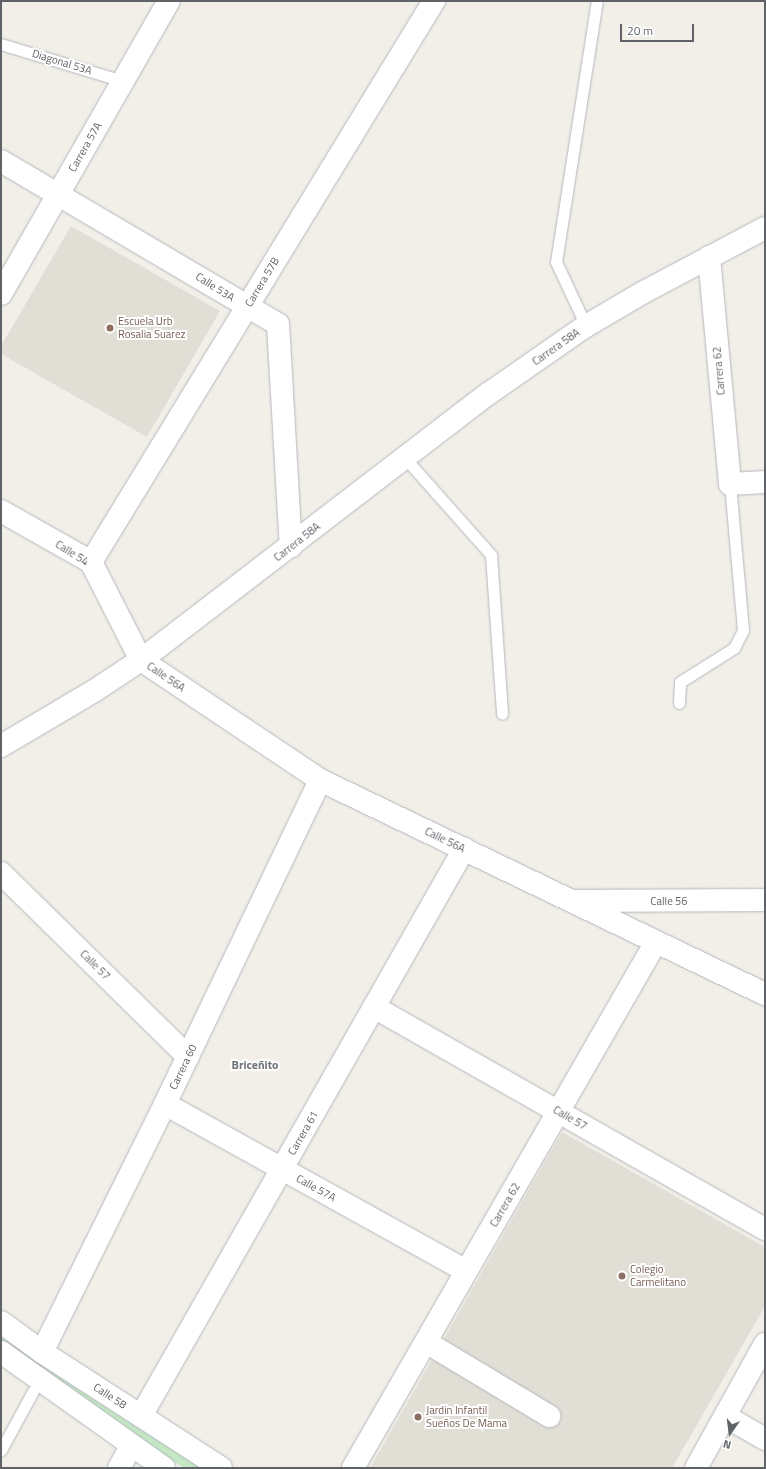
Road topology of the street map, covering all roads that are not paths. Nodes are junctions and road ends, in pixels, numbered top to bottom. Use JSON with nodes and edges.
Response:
{"nodes":[{"id":1,"x":169,"y":1,"type":"edge"},
{"id":2,"x":434,"y":1,"type":"edge"},
{"id":3,"x":597,"y":1,"type":"edge"},
{"id":4,"x":1,"y":44,"type":"edge"},
{"id":5,"x":123,"y":81,"type":"junction"},
{"id":6,"x":1,"y":161,"type":"edge"},
{"id":7,"x":58,"y":195,"type":"junction"},
{"id":8,"x":765,"y":228,"type":"edge"},
{"id":9,"x":709,"y":257,"type":"junction"},
{"id":10,"x":1,"y":294,"type":"edge"},
{"id":11,"x":247,"y":306,"type":"junction"},
{"id":12,"x":586,"y":326,"type":"junction"},
{"id":13,"x":405,"y":458,"type":"junction"},
{"id":14,"x":765,"y":482,"type":"edge"},
{"id":15,"x":730,"y":484,"type":"junction"},
{"id":16,"x":1,"y":511,"type":"edge"},
{"id":17,"x":291,"y":547,"type":"junction"},
{"id":18,"x":91,"y":562,"type":"junction"},
{"id":19,"x":141,"y":660,"type":"junction"},
{"id":20,"x":679,"y":703,"type":"dead end"},
{"id":21,"x":502,"y":714,"type":"dead end"},
{"id":22,"x":1,"y":746,"type":"edge"},
{"id":23,"x":320,"y":780,"type":"junction"},
{"id":24,"x":464,"y":849,"type":"junction"},
{"id":25,"x":1,"y":872,"type":"edge"},
{"id":26,"x":765,"y":900,"type":"edge"},
{"id":27,"x":572,"y":901,"type":"junction"},
{"id":28,"x":656,"y":942,"type":"junction"},
{"id":29,"x":765,"y":994,"type":"edge"},
{"id":30,"x":374,"y":1007,"type":"junction"},
{"id":31,"x":188,"y":1057,"type":"junction"},
{"id":32,"x":165,"y":1104,"type":"junction"},
{"id":33,"x":558,"y":1112,"type":"junction"},
{"id":34,"x":282,"y":1169,"type":"junction"},
{"id":35,"x":765,"y":1229,"type":"edge"},
{"id":36,"x":466,"y":1271,"type":"junction"},
{"id":37,"x":1,"y":1322,"type":"edge"},
{"id":38,"x":426,"y":1342,"type":"junction"},
{"id":39,"x":765,"y":1344,"type":"edge"},
{"id":40,"x":1,"y":1352,"type":"edge"},
{"id":41,"x":42,"y":1352,"type":"junction"},
{"id":42,"x":33,"y":1391,"type":"dead end"},
{"id":43,"x":141,"y":1416,"type":"junction"},
{"id":44,"x":549,"y":1416,"type":"dead end"},
{"id":45,"x":725,"y":1416,"type":"junction"},
{"id":46,"x":765,"y":1439,"type":"edge"},
{"id":47,"x":131,"y":1446,"type":"junction"},
{"id":48,"x":1,"y":1450,"type":"edge"},
{"id":49,"x":119,"y":1468,"type":"edge"},
{"id":50,"x":164,"y":1468,"type":"edge"},
{"id":51,"x":221,"y":1468,"type":"edge"},
{"id":52,"x":353,"y":1468,"type":"edge"},
{"id":53,"x":696,"y":1468,"type":"edge"}],
"edges":[{"from":1,"to":5,"type":"street","name":"Carrera 57A"},
{"from":2,"to":11,"type":"street","name":"Carrera 57B"},
{"from":3,"to":12,"type":"lane","name":"Carrera 58A"},
{"from":4,"to":5,"type":"lane","name":"Diagonal 53A"},
{"from":5,"to":7,"type":"street","name":"Carrera 57A"},
{"from":6,"to":7,"type":"street","name":"Calle 53A"},
{"from":7,"to":10,"type":"street","name":"Carrera 57A"},
{"from":7,"to":11,"type":"street","name":"Calle 53A"},
{"from":8,"to":9,"type":"street","name":"Carrera 58A"},
{"from":9,"to":12,"type":"street","name":"Carrera 58A"},
{"from":9,"to":15,"type":"street","name":"Carrera 62"},
{"from":11,"to":17,"type":"street","name":"Calle 53A"},
{"from":11,"to":18,"type":"street","name":"Carrera 57B"},
{"from":12,"to":13,"type":"street","name":"Carrera 58A"},
{"from":13,"to":17,"type":"street","name":"Carrera 58A"},
{"from":13,"to":21,"type":"lane"},
{"from":14,"to":15,"type":"street"},
{"from":15,"to":20,"type":"lane"},
{"from":16,"to":18,"type":"street","name":"Calle 54"},
{"from":17,"to":19,"type":"street","name":"Carrera 58A"},
{"from":18,"to":19,"type":"street","name":"Calle 54"},
{"from":19,"to":22,"type":"street","name":"Carrera 58A"},
{"from":19,"to":23,"type":"street","name":"Calle 56A"},
{"from":23,"to":24,"type":"street","name":"Calle 56A"},
{"from":23,"to":31,"type":"street","name":"Carrera 60"},
{"from":24,"to":27,"type":"street","name":"Calle 56A"},
{"from":24,"to":30,"type":"street","name":"Carrera 61"},
{"from":25,"to":31,"type":"street","name":"Calle 57"},
{"from":26,"to":27,"type":"street","name":"Calle 56"},
{"from":27,"to":28,"type":"street","name":"Calle 56A"},
{"from":28,"to":29,"type":"street","name":"Calle 56A"},
{"from":28,"to":33,"type":"street","name":"Carrera 62"},
{"from":30,"to":33,"type":"street","name":"Calle 57"},
{"from":30,"to":34,"type":"street","name":"Carrera 61"},
{"from":31,"to":32,"type":"street","name":"Carrera 60"},
{"from":32,"to":34,"type":"street","name":"Calle 57A"},
{"from":32,"to":41,"type":"street","name":"Carrera 60"},
{"from":33,"to":35,"type":"street","name":"Calle 57"},
{"from":33,"to":36,"type":"street","name":"Carrera 62"},
{"from":34,"to":36,"type":"street","name":"Calle 57A"},
{"from":34,"to":43,"type":"street","name":"Carrera 61"},
{"from":36,"to":38,"type":"street","name":"Carrera 62"},
{"from":37,"to":41,"type":"street","name":"Calle 58"},
{"from":38,"to":44,"type":"street"},
{"from":38,"to":52,"type":"street","name":"Carrera 62"},
{"from":39,"to":45,"type":"street"},
{"from":40,"to":47,"type":"street"},
{"from":41,"to":43,"type":"street","name":"Calle 58"},
{"from":42,"to":48,"type":"lane"},
{"from":43,"to":51,"type":"street","name":"Calle 58"},
{"from":45,"to":46,"type":"street"},
{"from":45,"to":53,"type":"street"},
{"from":47,"to":49,"type":"street"},
{"from":47,"to":50,"type":"street"}]}
